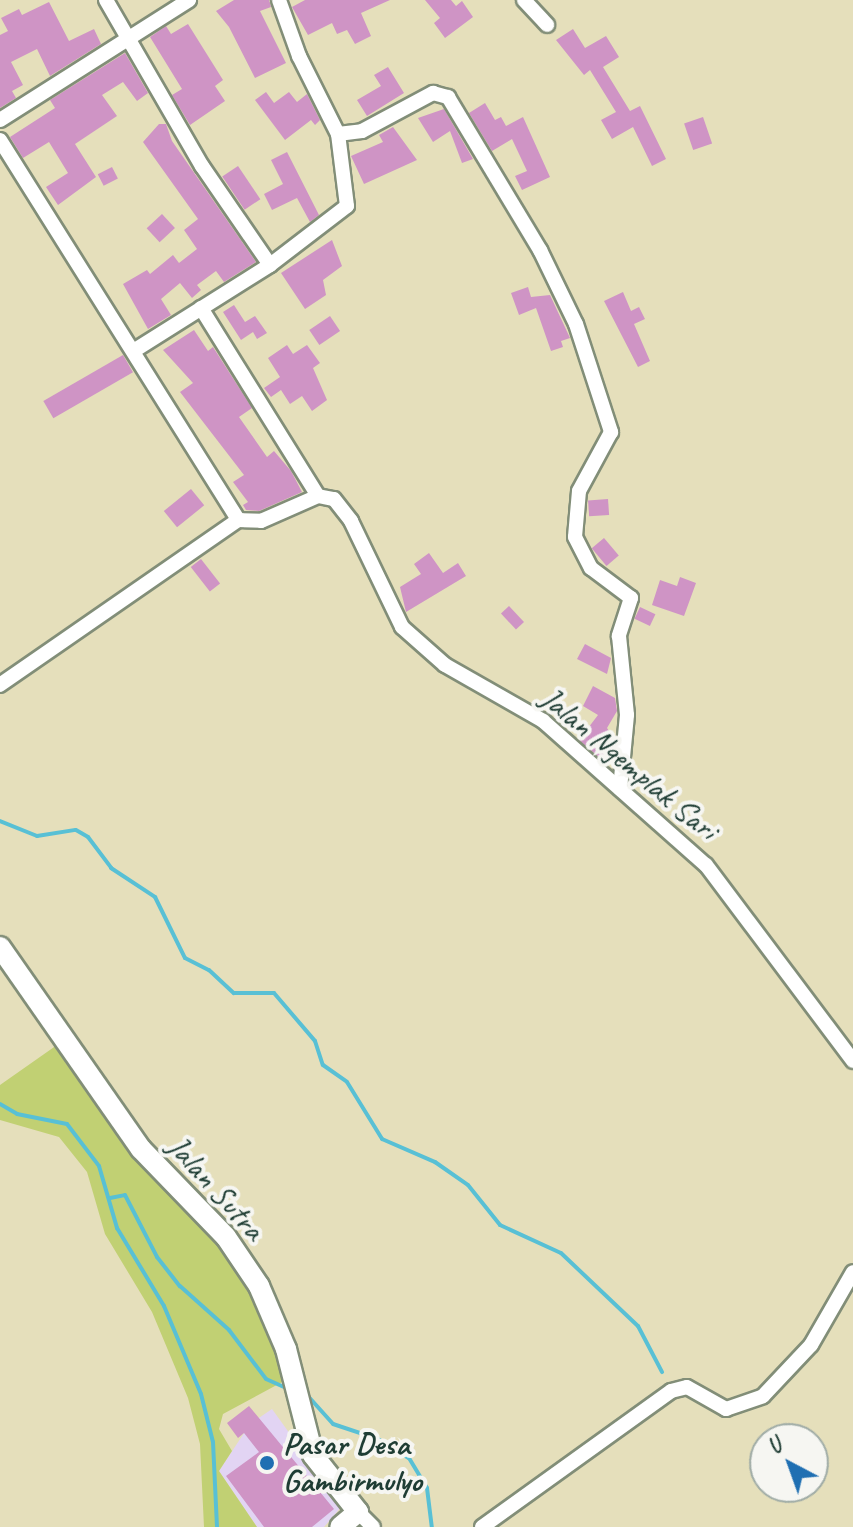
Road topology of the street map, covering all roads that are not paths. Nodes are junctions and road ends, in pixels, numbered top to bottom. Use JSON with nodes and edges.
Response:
{"nodes":[{"id":1,"x":106,"y":0,"type":"edge"},
{"id":2,"x":189,"y":0,"type":"edge"},
{"id":3,"x":279,"y":0,"type":"edge"},
{"id":4,"x":524,"y":0,"type":"edge"},
{"id":5,"x":547,"y":25,"type":"dead end"},
{"id":6,"x":127,"y":37,"type":"junction"},
{"id":7,"x":0,"y":120,"type":"edge"},
{"id":8,"x":338,"y":134,"type":"junction"},
{"id":9,"x":0,"y":140,"type":"edge"},
{"id":10,"x":270,"y":265,"type":"junction"},
{"id":11,"x":201,"y":308,"type":"junction"},
{"id":12,"x":135,"y":350,"type":"junction"},
{"id":13,"x":318,"y":496,"type":"junction"},
{"id":14,"x":238,"y":520,"type":"junction"},
{"id":15,"x":0,"y":685,"type":"edge"},
{"id":16,"x":620,"y":789,"type":"junction"},
{"id":17,"x":0,"y":947,"type":"edge"},
{"id":18,"x":853,"y":1061,"type":"edge"},
{"id":19,"x":853,"y":1272,"type":"edge"},
{"id":20,"x":358,"y":1512,"type":"junction"},
{"id":21,"x":340,"y":1527,"type":"edge"},
{"id":22,"x":373,"y":1527,"type":"edge"},
{"id":23,"x":482,"y":1527,"type":"edge"}],
"edges":[{"from":1,"to":6,"type":"street"},
{"from":2,"to":6,"type":"street"},
{"from":3,"to":8,"type":"street"},
{"from":4,"to":5,"type":"street"},
{"from":6,"to":7,"type":"street"},
{"from":6,"to":10,"type":"street"},
{"from":8,"to":10,"type":"street"},
{"from":8,"to":16,"type":"street"},
{"from":9,"to":12,"type":"street"},
{"from":10,"to":11,"type":"street"},
{"from":11,"to":12,"type":"street"},
{"from":11,"to":13,"type":"street"},
{"from":12,"to":14,"type":"street"},
{"from":13,"to":14,"type":"street"},
{"from":13,"to":16,"type":"street","name":"Jalan Ngemplak Sari"},
{"from":14,"to":15,"type":"street"},
{"from":16,"to":18,"type":"street","name":"Jalan Ngemplak Sari"},
{"from":17,"to":20,"type":"street","name":"Jalan Sutra"},
{"from":19,"to":23,"type":"street"},
{"from":20,"to":21,"type":"street"},
{"from":20,"to":22,"type":"street","name":"Jalan Sutra"}]}
